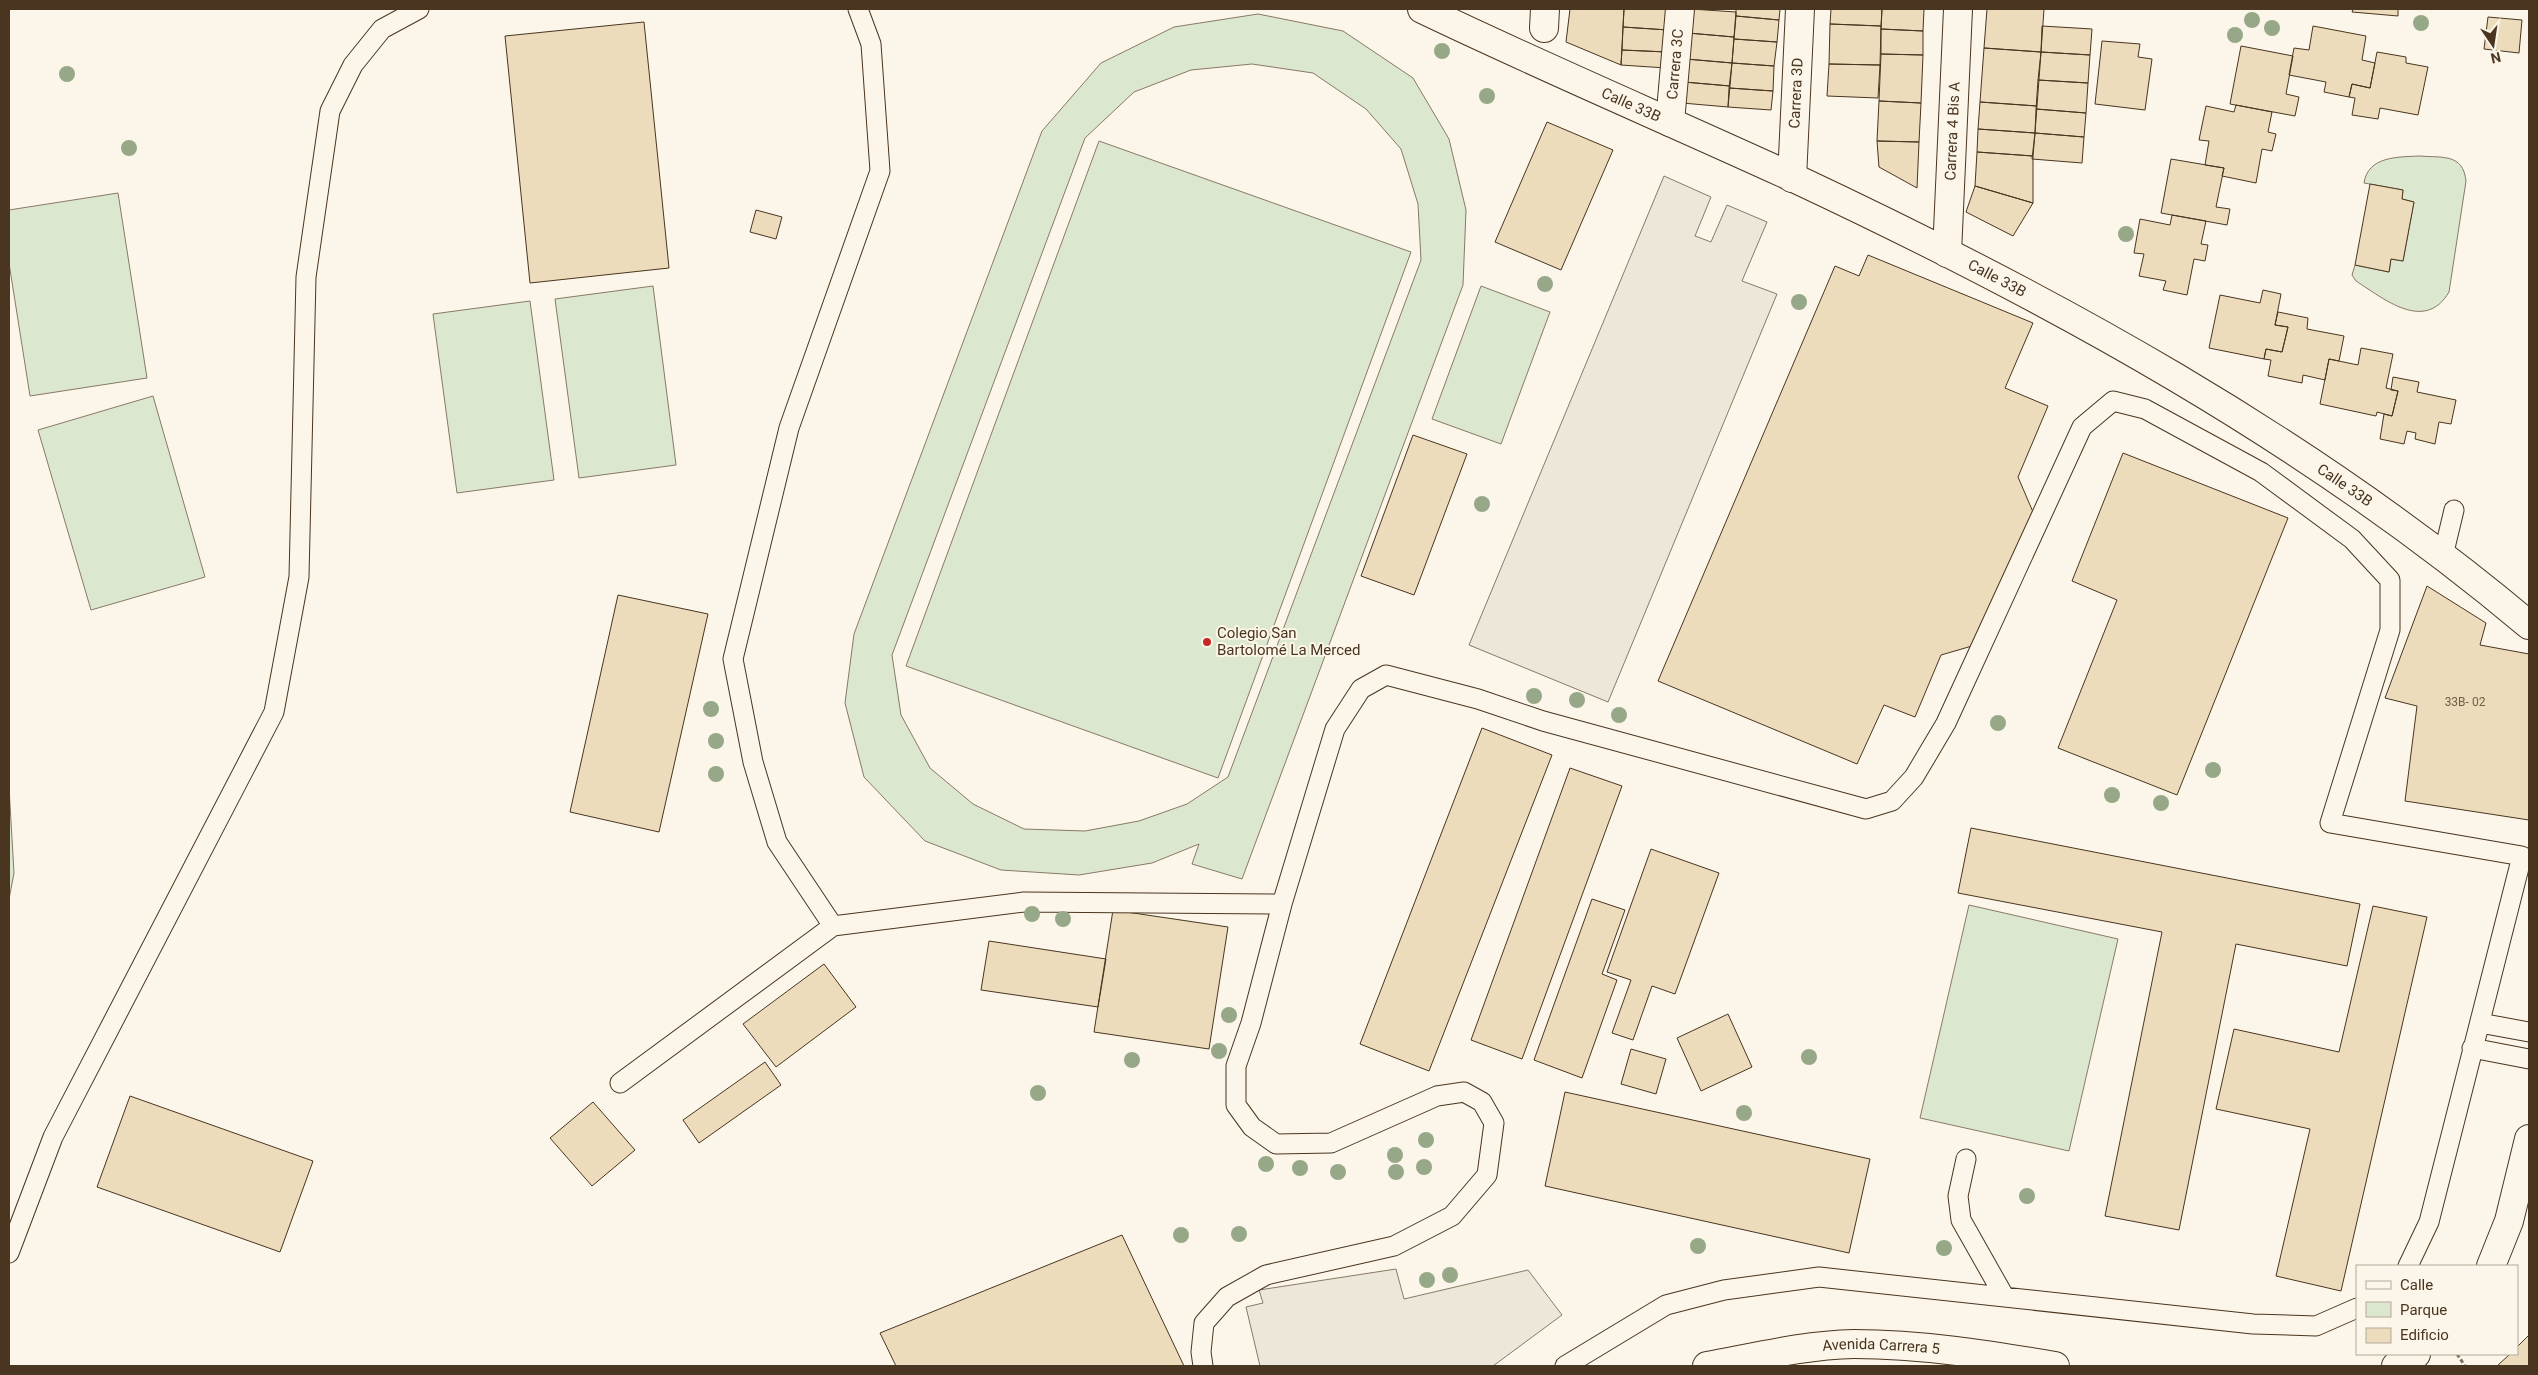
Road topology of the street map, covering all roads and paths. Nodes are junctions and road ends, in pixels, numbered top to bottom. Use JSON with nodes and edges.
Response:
{"nodes":[{"id":1,"x":418,"y":9,"type":"edge"},
{"id":2,"x":858,"y":9,"type":"edge"},
{"id":3,"x":1422,"y":9,"type":"edge"},
{"id":4,"x":1680,"y":9,"type":"edge"},
{"id":5,"x":1800,"y":9,"type":"edge"},
{"id":6,"x":1958,"y":9,"type":"edge"},
{"id":7,"x":1670,"y":122,"type":"junction"},
{"id":8,"x":1792,"y":178,"type":"junction"},
{"id":9,"x":1947,"y":253,"type":"junction"},
{"id":10,"x":2454,"y":510,"type":"dead end"},
{"id":11,"x":2443,"y":556,"type":"junction"},
{"id":12,"x":2529,"y":625,"type":"edge"},
{"id":13,"x":1282,"y":904,"type":"junction"},
{"id":14,"x":833,"y":926,"type":"junction"},
{"id":15,"x":2480,"y":1023,"type":"junction"},
{"id":16,"x":2529,"y":1032,"type":"edge"},
{"id":17,"x":2472,"y":1048,"type":"junction"},
{"id":18,"x":2529,"y":1059,"type":"edge"},
{"id":19,"x":620,"y":1083,"type":"dead end"},
{"id":20,"x":2529,"y":1139,"type":"edge"},
{"id":21,"x":1966,"y":1159,"type":"dead end"},
{"id":22,"x":9,"y":1253,"type":"edge"},
{"id":23,"x":2408,"y":1265,"type":"edge"},
{"id":24,"x":2491,"y":1265,"type":"edge"},
{"id":25,"x":2004,"y":1296,"type":"junction"},
{"id":26,"x":2356,"y":1308,"type":"edge"},
{"id":27,"x":2414,"y":1355,"type":"edge"},
{"id":28,"x":2459,"y":1355,"type":"edge"},
{"id":29,"x":1203,"y":1366,"type":"edge"},
{"id":30,"x":1565,"y":1366,"type":"edge"},
{"id":31,"x":1708,"y":1366,"type":"edge"},
{"id":32,"x":2055,"y":1366,"type":"edge"},
{"id":33,"x":2396,"y":1366,"type":"edge"},
{"id":34,"x":2465,"y":1366,"type":"edge"}],
"edges":[{"from":1,"to":22,"type":"lane"},
{"from":2,"to":14,"type":"lane"},
{"from":3,"to":7,"type":"street","name":"Calle 33B"},
{"from":4,"to":7,"type":"street","name":"Carrera 3C"},
{"from":5,"to":8,"type":"street","name":"Carrera 3D"},
{"from":6,"to":9,"type":"street","name":"Carrera 4 Bis A"},
{"from":7,"to":8,"type":"street","name":"Calle 33B"},
{"from":8,"to":9,"type":"street","name":"Calle 33B"},
{"from":9,"to":11,"type":"street","name":"Calle 33B"},
{"from":10,"to":11,"type":"lane"},
{"from":11,"to":12,"type":"street","name":"Calle 33B"},
{"from":13,"to":14,"type":"lane"},
{"from":13,"to":15,"type":"lane"},
{"from":13,"to":29,"type":"lane"},
{"from":14,"to":19,"type":"lane"},
{"from":15,"to":16,"type":"lane"},
{"from":15,"to":17,"type":"lane"},
{"from":17,"to":18,"type":"lane"},
{"from":17,"to":23,"type":"lane"},
{"from":20,"to":24,"type":"street"},
{"from":21,"to":25,"type":"lane"},
{"from":25,"to":26,"type":"lane"},
{"from":25,"to":30,"type":"lane"},
{"from":27,"to":33,"type":"street"},
{"from":28,"to":34,"type":"path"},
{"from":31,"to":32,"type":"street","name":"Avenida Carrera 5"}]}
